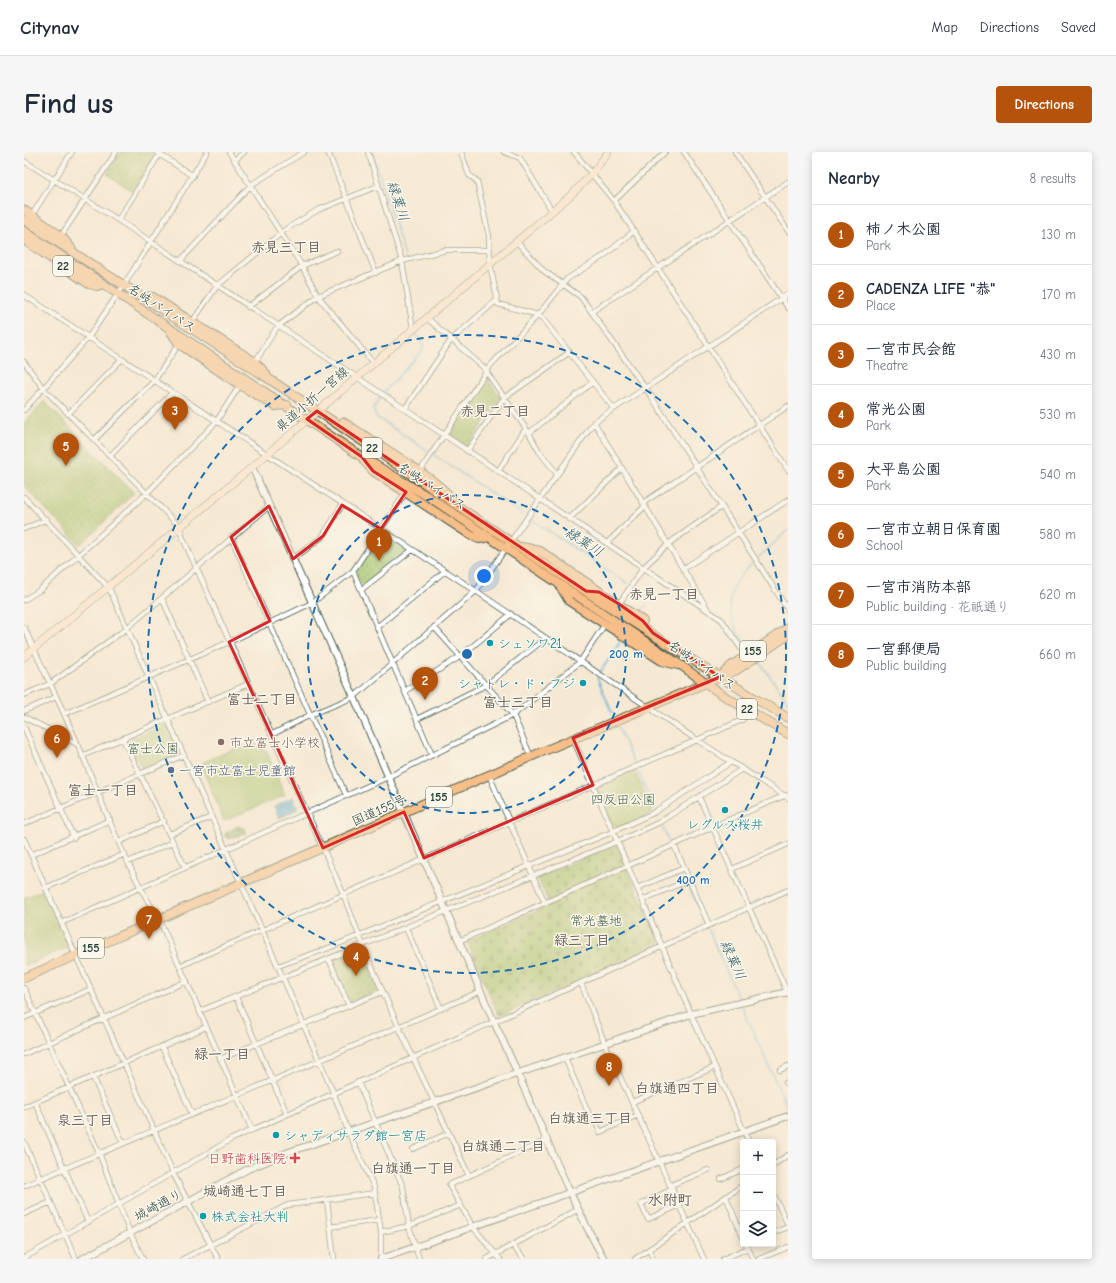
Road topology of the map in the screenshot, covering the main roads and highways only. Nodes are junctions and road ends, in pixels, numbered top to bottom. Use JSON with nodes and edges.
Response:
{"nodes":[{"id":1,"x":608,"y":152,"type":"edge"},
{"id":2,"x":24,"y":210,"type":"edge"},
{"id":3,"x":24,"y":220,"type":"edge"},
{"id":4,"x":24,"y":231,"type":"edge"},
{"id":5,"x":27,"y":242,"type":"edge"},
{"id":6,"x":45,"y":245,"type":"junction"},
{"id":7,"x":74,"y":253,"type":"junction"},
{"id":8,"x":103,"y":284,"type":"junction"},
{"id":9,"x":139,"y":296,"type":"junction"},
{"id":10,"x":169,"y":328,"type":"junction"},
{"id":11,"x":187,"y":348,"type":"junction"},
{"id":12,"x":205,"y":351,"type":"junction"},
{"id":13,"x":273,"y":382,"type":"junction"},
{"id":14,"x":287,"y":405,"type":"junction"},
{"id":15,"x":317,"y":411,"type":"junction"},
{"id":16,"x":307,"y":420,"type":"junction"},
{"id":17,"x":330,"y":420,"type":"junction"},
{"id":18,"x":362,"y":457,"type":"junction"},
{"id":19,"x":396,"y":465,"type":"junction"},
{"id":20,"x":409,"y":465,"type":"junction"},
{"id":21,"x":417,"y":499,"type":"junction"},
{"id":22,"x":432,"y":499,"type":"junction"},
{"id":23,"x":454,"y":504,"type":"junction"},
{"id":24,"x":489,"y":537,"type":"junction"},
{"id":25,"x":515,"y":544,"type":"junction"},
{"id":26,"x":558,"y":584,"type":"junction"},
{"id":27,"x":586,"y":591,"type":"junction"},
{"id":28,"x":599,"y":592,"type":"junction"},
{"id":29,"x":788,"y":628,"type":"edge"},
{"id":30,"x":614,"y":630,"type":"junction"},
{"id":31,"x":632,"y":633,"type":"junction"},
{"id":32,"x":653,"y":633,"type":"junction"},
{"id":33,"x":788,"y":635,"type":"edge"},
{"id":34,"x":24,"y":657,"type":"edge"},
{"id":35,"x":682,"y":666,"type":"junction"},
{"id":36,"x":720,"y":677,"type":"junction"},
{"id":37,"x":706,"y":683,"type":"junction"},
{"id":38,"x":788,"y":718,"type":"edge"},
{"id":39,"x":788,"y":734,"type":"edge"},
{"id":40,"x":24,"y":978,"type":"edge"}],
"edges":[{"from":1,"to":15,"type":"main road","name":"県道小折一宮線"},
{"from":2,"to":7,"type":"highway","number":"22"},
{"from":3,"to":7,"type":"highway","name":"名岐バイパス","number":"22"},
{"from":4,"to":6,"type":"highway","name":"名岐バイパス","number":"22"},
{"from":5,"to":6,"type":"highway"},
{"from":5,"to":8,"type":"highway","number":"22"},
{"from":6,"to":8,"type":"highway","name":"名岐バイパス","number":"22"},
{"from":7,"to":9,"type":"highway","name":"名岐バイパス","number":"22"},
{"from":8,"to":10,"type":"highway","name":"名岐バイパス","number":"22"},
{"from":9,"to":13,"type":"highway","name":"名岐バイパス","number":"22"},
{"from":9,"to":13,"type":"highway","number":"22"},
{"from":10,"to":11,"type":"highway","number":"22"},
{"from":10,"to":12,"type":"highway","name":"名岐バイパス","number":"22"},
{"from":11,"to":12,"type":"highway"},
{"from":11,"to":14,"type":"highway","number":"22"},
{"from":12,"to":14,"type":"highway","name":"名岐バイパス","number":"22"},
{"from":13,"to":15,"type":"highway","name":"名岐バイパス","number":"22"},
{"from":14,"to":16,"type":"highway","name":"名岐バイパス","number":"22"},
{"from":15,"to":16,"type":"main road","name":"県道小折一宮線"},
{"from":15,"to":17,"type":"highway","name":"名岐バイパス","number":"22"},
{"from":16,"to":18,"type":"highway","name":"名岐バイパス","number":"22"},
{"from":16,"to":34,"type":"main road","name":"県道小折一宮線"},
{"from":17,"to":19,"type":"highway","name":"名岐バイパス","number":"22"},
{"from":17,"to":20,"type":"highway","number":"22"},
{"from":18,"to":21,"type":"highway","number":"22"},
{"from":18,"to":22,"type":"highway","name":"名岐バイパス","number":"22"},
{"from":19,"to":20,"type":"highway"},
{"from":19,"to":23,"type":"highway","name":"名岐バイパス","number":"22"},
{"from":20,"to":23,"type":"highway","number":"22"},
{"from":21,"to":22,"type":"highway"},
{"from":21,"to":24,"type":"highway","number":"22"},
{"from":22,"to":24,"type":"highway","name":"名岐バイパス","number":"22"},
{"from":23,"to":25,"type":"highway","name":"名岐バイパス","number":"22"},
{"from":24,"to":26,"type":"highway","name":"名岐バイパス","number":"22"},
{"from":25,"to":27,"type":"highway","name":"名岐バイパス","number":"22"},
{"from":25,"to":28,"type":"highway","number":"22"},
{"from":26,"to":30,"type":"highway","number":"22"},
{"from":26,"to":31,"type":"highway","name":"名岐バイパス","number":"22"},
{"from":27,"to":28,"type":"highway"},
{"from":27,"to":32,"type":"highway","name":"名岐バイパス","number":"22"},
{"from":28,"to":32,"type":"highway","number":"22"},
{"from":29,"to":36,"type":"highway","name":"国道155号","number":"155"},
{"from":30,"to":31,"type":"highway"},
{"from":30,"to":35,"type":"highway","number":"22"},
{"from":31,"to":35,"type":"highway","name":"名岐バイパス","number":"22"},
{"from":32,"to":36,"type":"highway","name":"名岐バイパス","number":"22"},
{"from":33,"to":36,"type":"highway","name":"国道155号","number":"155"},
{"from":35,"to":37,"type":"highway","name":"名岐バイパス","number":"22"},
{"from":36,"to":37,"type":"highway","name":"国道155号","number":"155"},
{"from":36,"to":38,"type":"highway","name":"名岐バイパス","number":"22"},
{"from":37,"to":39,"type":"highway","name":"名岐バイパス","number":"22"},
{"from":37,"to":40,"type":"highway","name":"国道155号","number":"155"}]}
